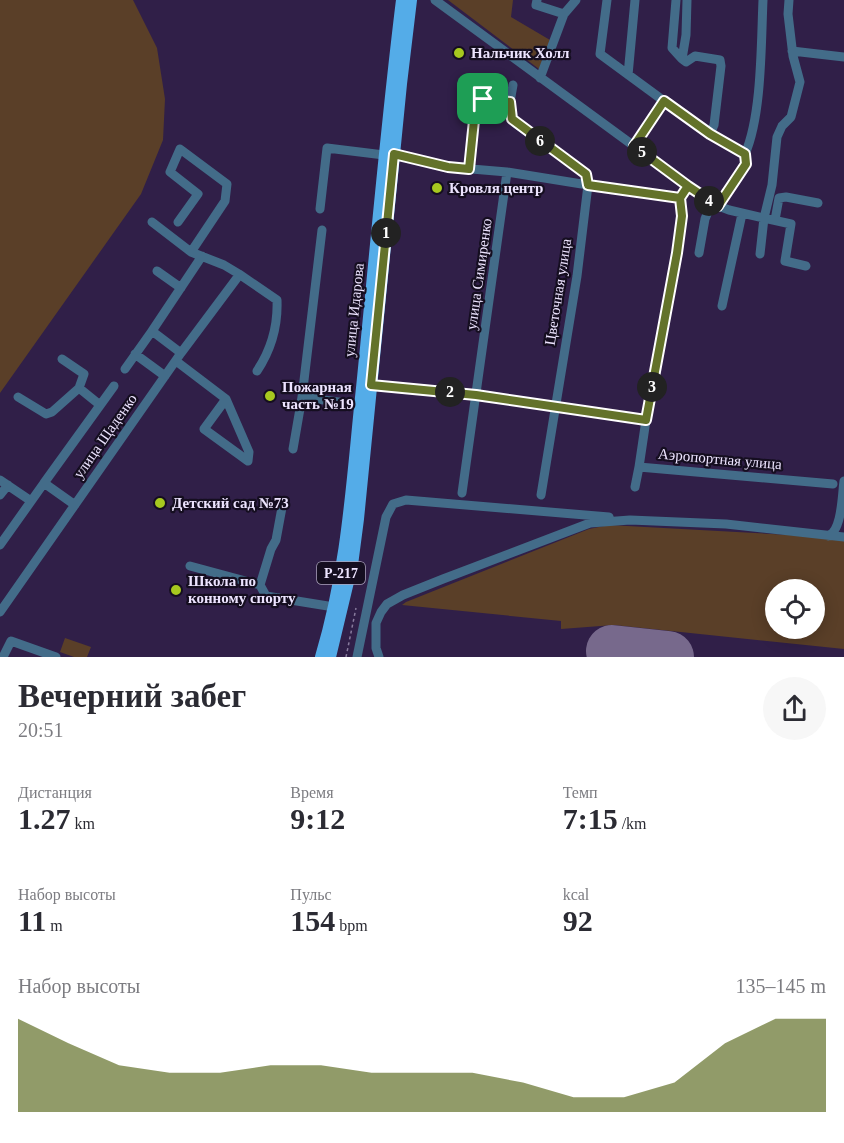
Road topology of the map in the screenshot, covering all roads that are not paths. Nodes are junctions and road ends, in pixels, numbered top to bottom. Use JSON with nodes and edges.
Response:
{"nodes":[{"id":1,"x":402,"y":0,"type":"edge"},
{"id":2,"x":411,"y":0,"type":"edge"},
{"id":3,"x":435,"y":0,"type":"edge"},
{"id":4,"x":537,"y":0,"type":"edge"},
{"id":5,"x":578,"y":0,"type":"edge"},
{"id":6,"x":607,"y":0,"type":"edge"},
{"id":7,"x":634,"y":0,"type":"edge"},
{"id":8,"x":676,"y":0,"type":"edge"},
{"id":9,"x":687,"y":0,"type":"edge"},
{"id":10,"x":764,"y":0,"type":"edge"},
{"id":11,"x":789,"y":0,"type":"edge"},
{"id":12,"x":564,"y":15,"type":"junction"},
{"id":13,"x":792,"y":51,"type":"junction"},
{"id":14,"x":844,"y":57,"type":"edge"},
{"id":15,"x":682,"y":59,"type":"junction"},
{"id":16,"x":628,"y":75,"type":"junction"},
{"id":17,"x":540,"y":78,"type":"junction"},
{"id":18,"x":513,"y":85,"type":"dead end"},
{"id":19,"x":664,"y":101,"type":"junction"},
{"id":20,"x":510,"y":102,"type":"junction"},
{"id":21,"x":710,"y":134,"type":"junction"},
{"id":22,"x":634,"y":146,"type":"junction"},
{"id":23,"x":389,"y":154,"type":"junction"},
{"id":24,"x":745,"y":154,"type":"junction"},
{"id":25,"x":469,"y":169,"type":"junction"},
{"id":26,"x":507,"y":172,"type":"junction"},
{"id":27,"x":588,"y":185,"type":"junction"},
{"id":28,"x":688,"y":186,"type":"junction"},
{"id":29,"x":680,"y":198,"type":"junction"},
{"id":30,"x":818,"y":203,"type":"dead end"},
{"id":31,"x":715,"y":204,"type":"junction"},
{"id":32,"x":320,"y":209,"type":"dead end"},
{"id":33,"x":742,"y":214,"type":"junction"},
{"id":34,"x":764,"y":218,"type":"junction"},
{"id":35,"x":776,"y":220,"type":"junction"},
{"id":36,"x":152,"y":222,"type":"dead end"},
{"id":37,"x":178,"y":222,"type":"dead end"},
{"id":38,"x":322,"y":230,"type":"dead end"},
{"id":39,"x":191,"y":252,"type":"junction"},
{"id":40,"x":699,"y":253,"type":"dead end"},
{"id":41,"x":760,"y":254,"type":"dead end"},
{"id":42,"x":202,"y":256,"type":"junction"},
{"id":43,"x":807,"y":266,"type":"dead end"},
{"id":44,"x":157,"y":271,"type":"dead end"},
{"id":45,"x":238,"y":276,"type":"junction"},
{"id":46,"x":181,"y":288,"type":"junction"},
{"id":47,"x":722,"y":306,"type":"dead end"},
{"id":48,"x":152,"y":331,"type":"junction"},
{"id":49,"x":135,"y":354,"type":"junction"},
{"id":50,"x":179,"y":357,"type":"junction"},
{"id":51,"x":62,"y":359,"type":"dead end"},
{"id":52,"x":125,"y":369,"type":"dead end"},
{"id":53,"x":257,"y":371,"type":"dead end"},
{"id":54,"x":165,"y":376,"type":"junction"},
{"id":55,"x":371,"y":385,"type":"junction"},
{"id":56,"x":114,"y":386,"type":"dead end"},
{"id":57,"x":79,"y":388,"type":"junction"},
{"id":58,"x":476,"y":395,"type":"junction"},
{"id":59,"x":18,"y":397,"type":"dead end"},
{"id":60,"x":302,"y":397,"type":"junction"},
{"id":61,"x":226,"y":399,"type":"junction"},
{"id":62,"x":100,"y":405,"type":"junction"},
{"id":63,"x":360,"y":405,"type":"junction"},
{"id":64,"x":557,"y":405,"type":"junction"},
{"id":65,"x":646,"y":420,"type":"junction"},
{"id":66,"x":293,"y":449,"type":"dead end"},
{"id":67,"x":639,"y":467,"type":"junction"},
{"id":68,"x":844,"y":481,"type":"edge"},
{"id":69,"x":4,"y":482,"type":"edge"},
{"id":70,"x":44,"y":483,"type":"junction"},
{"id":71,"x":833,"y":484,"type":"dead end"},
{"id":72,"x":635,"y":487,"type":"dead end"},
{"id":73,"x":462,"y":493,"type":"dead end"},
{"id":74,"x":0,"y":495,"type":"edge"},
{"id":75,"x":541,"y":495,"type":"dead end"},
{"id":76,"x":31,"y":501,"type":"junction"},
{"id":77,"x":283,"y":502,"type":"dead end"},
{"id":78,"x":75,"y":505,"type":"junction"},
{"id":79,"x":616,"y":520,"type":"junction"},
{"id":80,"x":828,"y":536,"type":"junction"},
{"id":81,"x":844,"y":537,"type":"edge"},
{"id":82,"x":0,"y":545,"type":"edge"},
{"id":83,"x":190,"y":566,"type":"dead end"},
{"id":84,"x":260,"y":585,"type":"junction"},
{"id":85,"x":334,"y":607,"type":"junction"},
{"id":86,"x":0,"y":612,"type":"edge"},
{"id":87,"x":3,"y":657,"type":"edge"},
{"id":88,"x":56,"y":657,"type":"edge"},
{"id":89,"x":321,"y":657,"type":"edge"},
{"id":90,"x":330,"y":657,"type":"edge"},
{"id":91,"x":357,"y":657,"type":"edge"},
{"id":92,"x":379,"y":657,"type":"edge"}],
"edges":[{"from":1,"to":23,"type":"main road","name":"улица Идарова","number":"Р-217"},
{"from":2,"to":23,"type":"main road","name":"улица Идарова","number":"Р-217"},
{"from":3,"to":17,"type":"street"},
{"from":4,"to":12,"type":"street"},
{"from":5,"to":12,"type":"street"},
{"from":6,"to":16,"type":"street"},
{"from":7,"to":16,"type":"street"},
{"from":8,"to":15,"type":"street"},
{"from":9,"to":15,"type":"street"},
{"from":10,"to":24,"type":"street"},
{"from":11,"to":13,"type":"street"},
{"from":12,"to":17,"type":"street"},
{"from":13,"to":14,"type":"street"},
{"from":13,"to":34,"type":"street"},
{"from":15,"to":21,"type":"street"},
{"from":16,"to":19,"type":"street"},
{"from":17,"to":22,"type":"street"},
{"from":18,"to":20,"type":"street"},
{"from":19,"to":21,"type":"street"},
{"from":19,"to":22,"type":"street"},
{"from":20,"to":25,"type":"street"},
{"from":20,"to":27,"type":"street"},
{"from":21,"to":24,"type":"street"},
{"from":22,"to":28,"type":"street"},
{"from":23,"to":25,"type":"street"},
{"from":23,"to":32,"type":"street"},
{"from":23,"to":55,"type":"main road","name":"улица Идарова","number":"Р-217"},
{"from":23,"to":63,"type":"main road","name":"улица Идарова","number":"Р-217"},
{"from":24,"to":31,"type":"street"},
{"from":25,"to":26,"type":"street"},
{"from":26,"to":27,"type":"street"},
{"from":26,"to":58,"type":"street","name":"улица Симиренко"},
{"from":27,"to":29,"type":"street"},
{"from":27,"to":64,"type":"street","name":"Цветочная улица"},
{"from":28,"to":29,"type":"street"},
{"from":28,"to":31,"type":"street"},
{"from":29,"to":65,"type":"street","name":"Аэропортная улица"},
{"from":30,"to":35,"type":"street"},
{"from":31,"to":33,"type":"street"},
{"from":31,"to":40,"type":"street"},
{"from":33,"to":34,"type":"street"},
{"from":33,"to":47,"type":"street"},
{"from":34,"to":35,"type":"street"},
{"from":34,"to":41,"type":"street"},
{"from":35,"to":43,"type":"street"},
{"from":36,"to":39,"type":"street"},
{"from":37,"to":39,"type":"street"},
{"from":38,"to":60,"type":"street"},
{"from":39,"to":42,"type":"street"},
{"from":42,"to":45,"type":"street"},
{"from":42,"to":46,"type":"street"},
{"from":44,"to":46,"type":"street"},
{"from":45,"to":50,"type":"street","name":"улица Щаденко"},
{"from":45,"to":53,"type":"street"},
{"from":46,"to":48,"type":"street"},
{"from":48,"to":49,"type":"street"},
{"from":48,"to":50,"type":"street"},
{"from":49,"to":52,"type":"street"},
{"from":49,"to":54,"type":"street"},
{"from":50,"to":54,"type":"street","name":"улица Щаденко"},
{"from":50,"to":61,"type":"street"},
{"from":51,"to":57,"type":"street"},
{"from":54,"to":78,"type":"street","name":"улица Щаденко"},
{"from":55,"to":58,"type":"street"},
{"from":55,"to":90,"type":"main road","name":"улица Идарова","number":"Р-217"},
{"from":56,"to":62,"type":"street"},
{"from":57,"to":59,"type":"street"},
{"from":57,"to":62,"type":"street"},
{"from":58,"to":64,"type":"street"},
{"from":58,"to":73,"type":"street","name":"улица Симиренко"},
{"from":60,"to":63,"type":"street"},
{"from":60,"to":66,"type":"street"},
{"from":61,"to":61,"type":"street"},
{"from":62,"to":70,"type":"street"},
{"from":63,"to":85,"type":"main road","name":"улица Идарова","number":"Р-217"},
{"from":64,"to":65,"type":"street"},
{"from":64,"to":75,"type":"street","name":"Цветочная улица"},
{"from":65,"to":67,"type":"street","name":"Аэропортная улица"},
{"from":67,"to":71,"type":"street","name":"Аэропортная улица"},
{"from":67,"to":72,"type":"street"},
{"from":68,"to":80,"type":"street"},
{"from":69,"to":74,"type":"street"},
{"from":69,"to":76,"type":"street"},
{"from":70,"to":76,"type":"street"},
{"from":70,"to":78,"type":"street"},
{"from":76,"to":82,"type":"street"},
{"from":77,"to":84,"type":"street"},
{"from":78,"to":86,"type":"street","name":"улица Щаденко"},
{"from":79,"to":80,"type":"street"},
{"from":79,"to":91,"type":"street"},
{"from":79,"to":92,"type":"street"},
{"from":80,"to":81,"type":"street"},
{"from":83,"to":84,"type":"street"},
{"from":84,"to":85,"type":"street"},
{"from":85,"to":89,"type":"main road","name":"улица Идарова","number":"Р-217"},
{"from":87,"to":88,"type":"street"}]}
